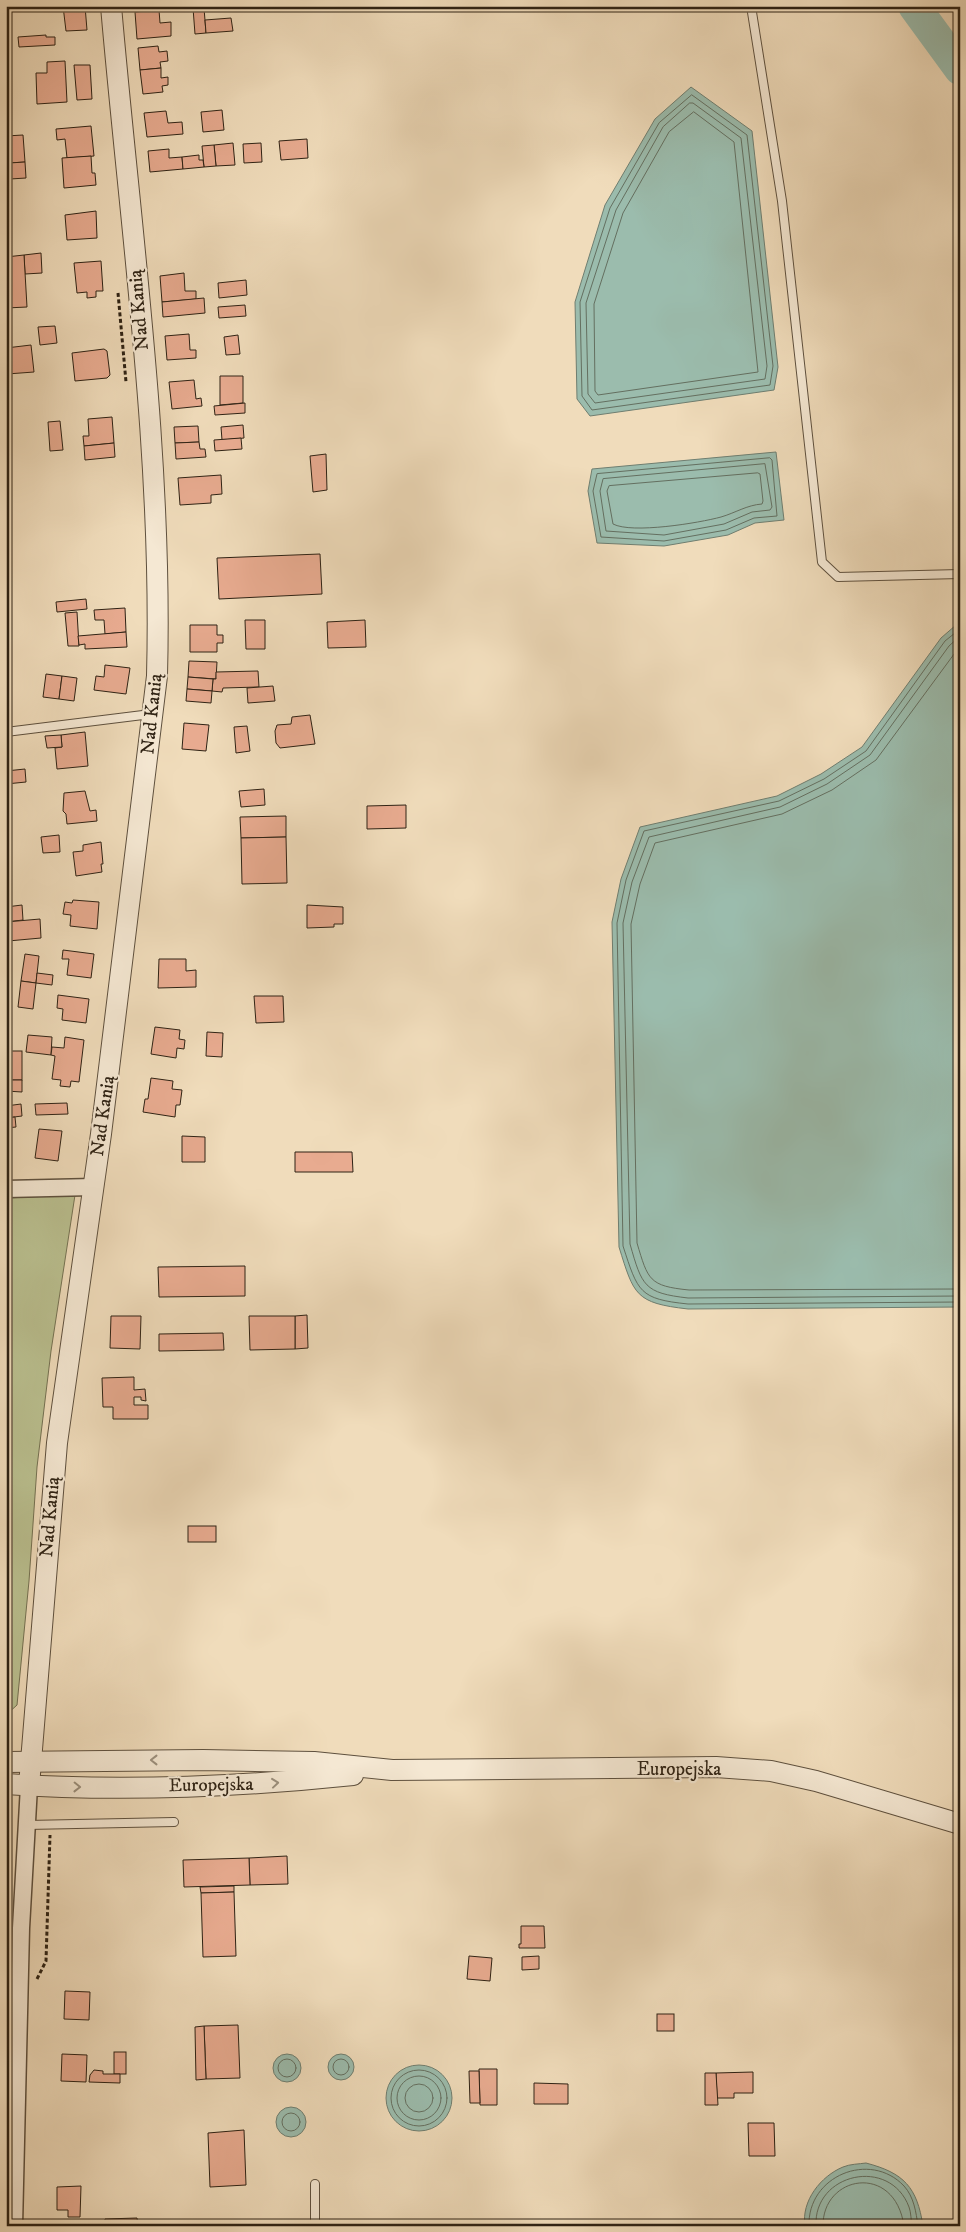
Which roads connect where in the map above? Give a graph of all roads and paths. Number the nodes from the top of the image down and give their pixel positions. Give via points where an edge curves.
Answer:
1 (111, 6) edge
2 (751, 6) edge
3 (118, 285) dead end
4 (127, 391) dead end
5 (960, 574) edge
6 (153, 714) junction
7 (6, 732) edge
8 (93, 1187) junction
9 (6, 1189) edge
10 (30, 1761) junction
11 (6, 1762) edge
12 (392, 1770) junction
13 (6, 1784) edge
14 (29, 1786) junction
15 (174, 1822) dead end
16 (50, 1824) junction
17 (960, 1824) edge
18 (27, 1825) junction
19 (34, 1985) dead end
20 (11, 2181) edge
21 (315, 2184) dead end
22 (14, 2226) edge
23 (315, 2226) edge

1 - 6 street, Nad Kanią via 151,441 159,610
2 - 5 lane via 782,201 822,562 838,578
3 - 4 path
6 - 7 lane
6 - 8 street, Nad Kanią
8 - 9 street
8 - 10 street, Nad Kanią via 57,1443
10 - 11 street, Europejska
12 -> 10 street, Europejska via 305,1762
10 - 14 street, Nad Kanią
14 -> 12 street, Europejska via 266,1784
12 - 17 street, Europejska via 716,1767 771,1771 876,1797
13 - 14 street, Europejska
14 - 18 street, Nad Kanią
15 - 16 lane
16 - 18 lane
16 - 19 path via 46,1961
18 - 20 street, Nad Kanią
20 - 22 street, Nad Kanią
21 - 23 lane

